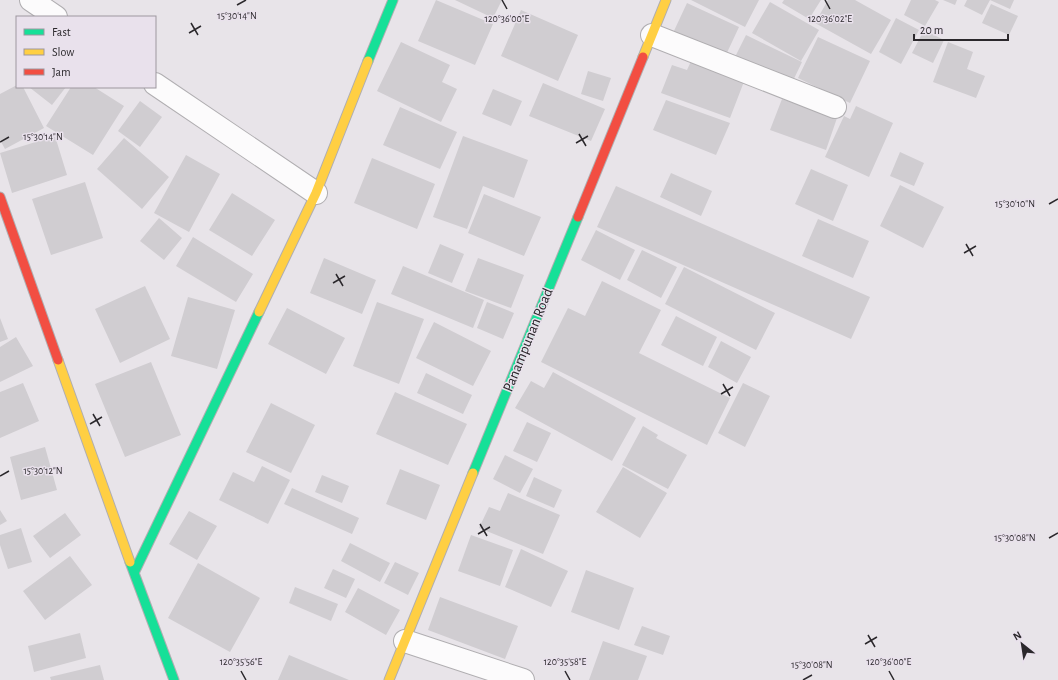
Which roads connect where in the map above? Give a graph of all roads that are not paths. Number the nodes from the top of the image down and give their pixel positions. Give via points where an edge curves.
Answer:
1 (31, 0) edge
2 (393, 0) edge
3 (666, 0) edge
4 (55, 16) edge
5 (652, 35) junction
6 (156, 85) edge
7 (835, 107) dead end
8 (316, 193) junction
9 (0, 197) edge
10 (134, 573) junction
11 (405, 641) junction
12 (174, 680) edge
13 (389, 680) edge
14 (523, 680) edge

1 - 4 street
2 - 8 street
3 - 5 street, Panampunan Road
5 - 7 street
5 - 11 street, Panampunan Road
6 - 8 street
8 - 10 street
9 - 10 street
10 - 12 street
11 - 13 street, Panampunan Road
11 - 14 street

